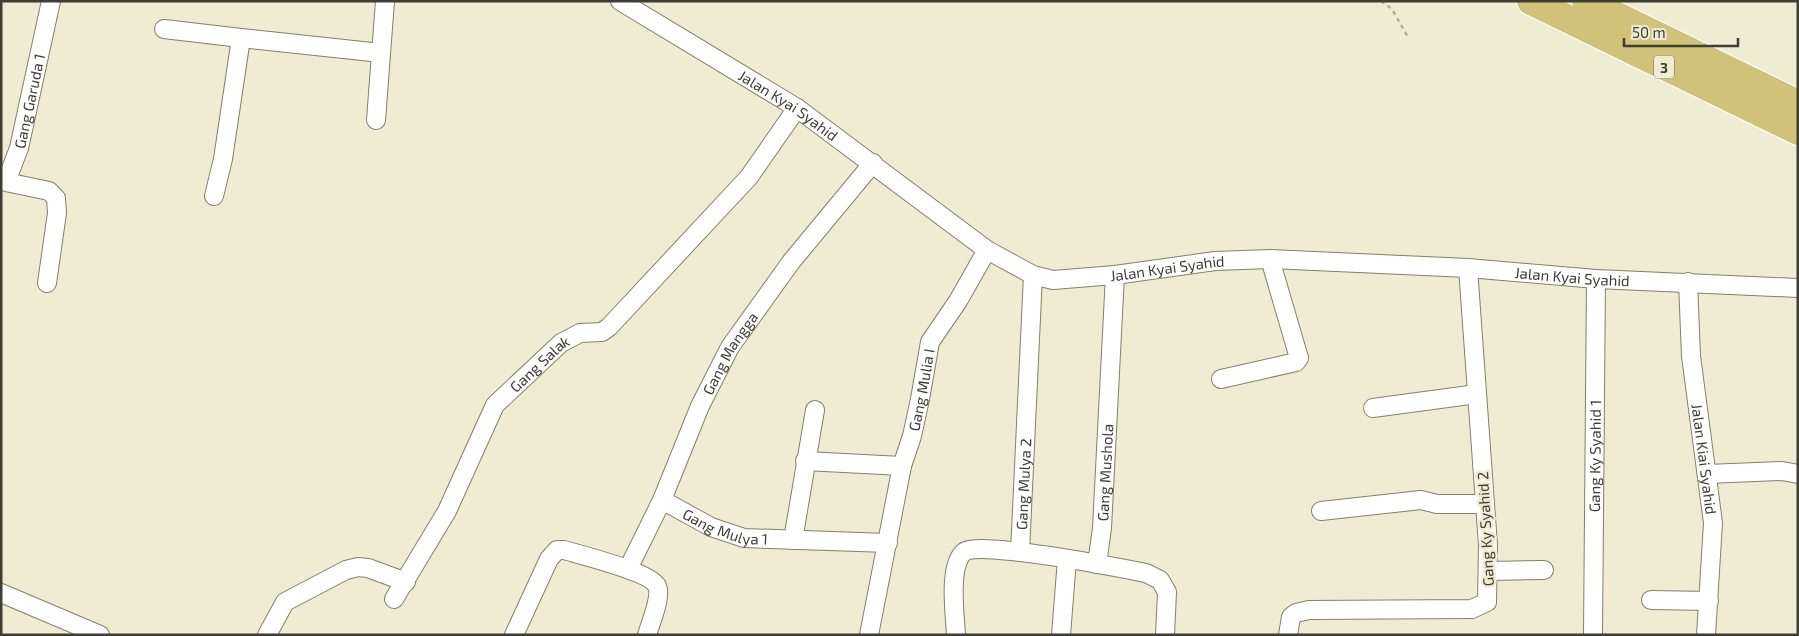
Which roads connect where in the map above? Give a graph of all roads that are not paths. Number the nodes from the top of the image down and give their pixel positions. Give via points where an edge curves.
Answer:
1 (51, 1) edge
2 (385, 1) edge
3 (620, 1) edge
4 (1531, 1) edge
5 (1586, 1) edge
6 (164, 29) dead end
7 (241, 38) junction
8 (381, 53) junction
9 (1798, 104) edge
10 (797, 108) junction
11 (376, 120) dead end
12 (1798, 131) edge
13 (873, 163) junction
14 (4, 183) edge
15 (214, 196) dead end
16 (987, 250) junction
17 (1270, 259) junction
18 (1468, 268) junction
19 (1033, 274) junction
20 (1115, 275) junction
21 (1596, 278) junction
22 (1688, 282) junction
23 (47, 283) dead end
24 (1798, 288) edge
25 (1221, 378) dead end
26 (1477, 394) junction
27 (1373, 408) dead end
28 (815, 410) dead end
29 (805, 461) junction
30 (902, 466) junction
31 (1707, 474) junction
32 (1798, 474) edge
33 (662, 500) junction
34 (1485, 504) junction
35 (1321, 511) dead end
36 (793, 540) junction
37 (888, 543) junction
38 (1020, 552) junction
39 (1067, 559) junction
40 (1097, 564) junction
41 (628, 569) junction
42 (1544, 570) dead end
43 (1489, 571) junction
44 (406, 582) junction
45 (1, 593) edge
46 (394, 600) dead end
47 (1651, 600) dead end
48 (1710, 601) junction
49 (100, 635) edge
50 (267, 635) edge
51 (514, 635) edge
52 (646, 635) edge
53 (870, 635) edge
54 (956, 635) edge
55 (1062, 635) edge
56 (1165, 635) edge
57 (1288, 635) edge
58 (1593, 635) edge
59 (1706, 635) edge

1 - 14 street, Gang Garuda 1 via 19,148
2 - 8 street
3 - 10 street, Jalan Kyai Syahid
4 - 12 highway, 3
5 - 9 highway, 3
6 - 7 street
7 - 8 street
7 - 15 street via 223,159
8 - 11 street
10 - 13 street, Jalan Kyai Syahid
10 - 44 street, Gang Salak via 748,176 609,327 602,332 580,333 561,343 495,405 446,510
13 - 16 street, Jalan Kyai Syahid
13 - 33 street, Gang Mangga via 791,262 730,347 700,406
14 - 23 street, Gang Garuda 1 via 49,191 56,198 57,213
16 - 19 street, Jalan Kyai Syahid
16 - 30 street, Gang Mulia I via 930,342 912,436
17 - 18 street, Jalan Kyai Syahid
17 - 20 street, Jalan Kyai Syahid via 1215,261
17 - 25 street via 1299,358 1296,362
18 - 21 street, Jalan Kyai Syahid
18 - 26 street, Gang Ky Syahid 2
19 - 20 street, Jalan Kyai Syahid via 1053,280
19 - 38 street, Gang Mulya 2
20 - 40 street, Gang Mushola via 1102,528
21 - 22 street, Jalan Kyai Syahid
21 - 58 street, Gang Ky Syahid 1
22 - 24 street, Jalan Kyai Syahid
22 - 31 street, Jalan Kiai Syahid via 1690,356
26 - 27 street
26 - 34 street, Gang Ky Syahid 2
28 - 29 street
29 - 30 street
29 - 36 street
30 - 37 street, Gang Mulia I
31 - 32 street via 1782,471
31 - 48 street, Jalan Kiai Syahid via 1713,523
33 - 36 street, Gang Mulya 1 via 711,527 744,538
33 - 41 street, Gang Mangga
34 - 35 street via 1437,504 1421,500
34 - 43 street, Gang Ky Syahid 2
36 - 37 street, Gang Mulya 1
37 - 53 street, Gang Mulia I
38 - 39 street
38 - 54 street, Gang Mulya 2 via 972,548 964,552 954,571
39 - 40 street
39 - 55 street
40 - 56 street via 1146,573 1160,580 1167,592
41 - 51 street via 564,550 553,553
41 - 52 street via 657,586 658,594
42 - 43 street
43 - 57 street, Gang Ky Syahid 2 via 1488,596 1482,606 1308,610 1291,617
44 - 46 street, Gang Salak
44 - 50 street via 368,568 346,570 285,602
45 - 49 street
47 - 48 street
48 - 59 street, Jalan Kiai Syahid

